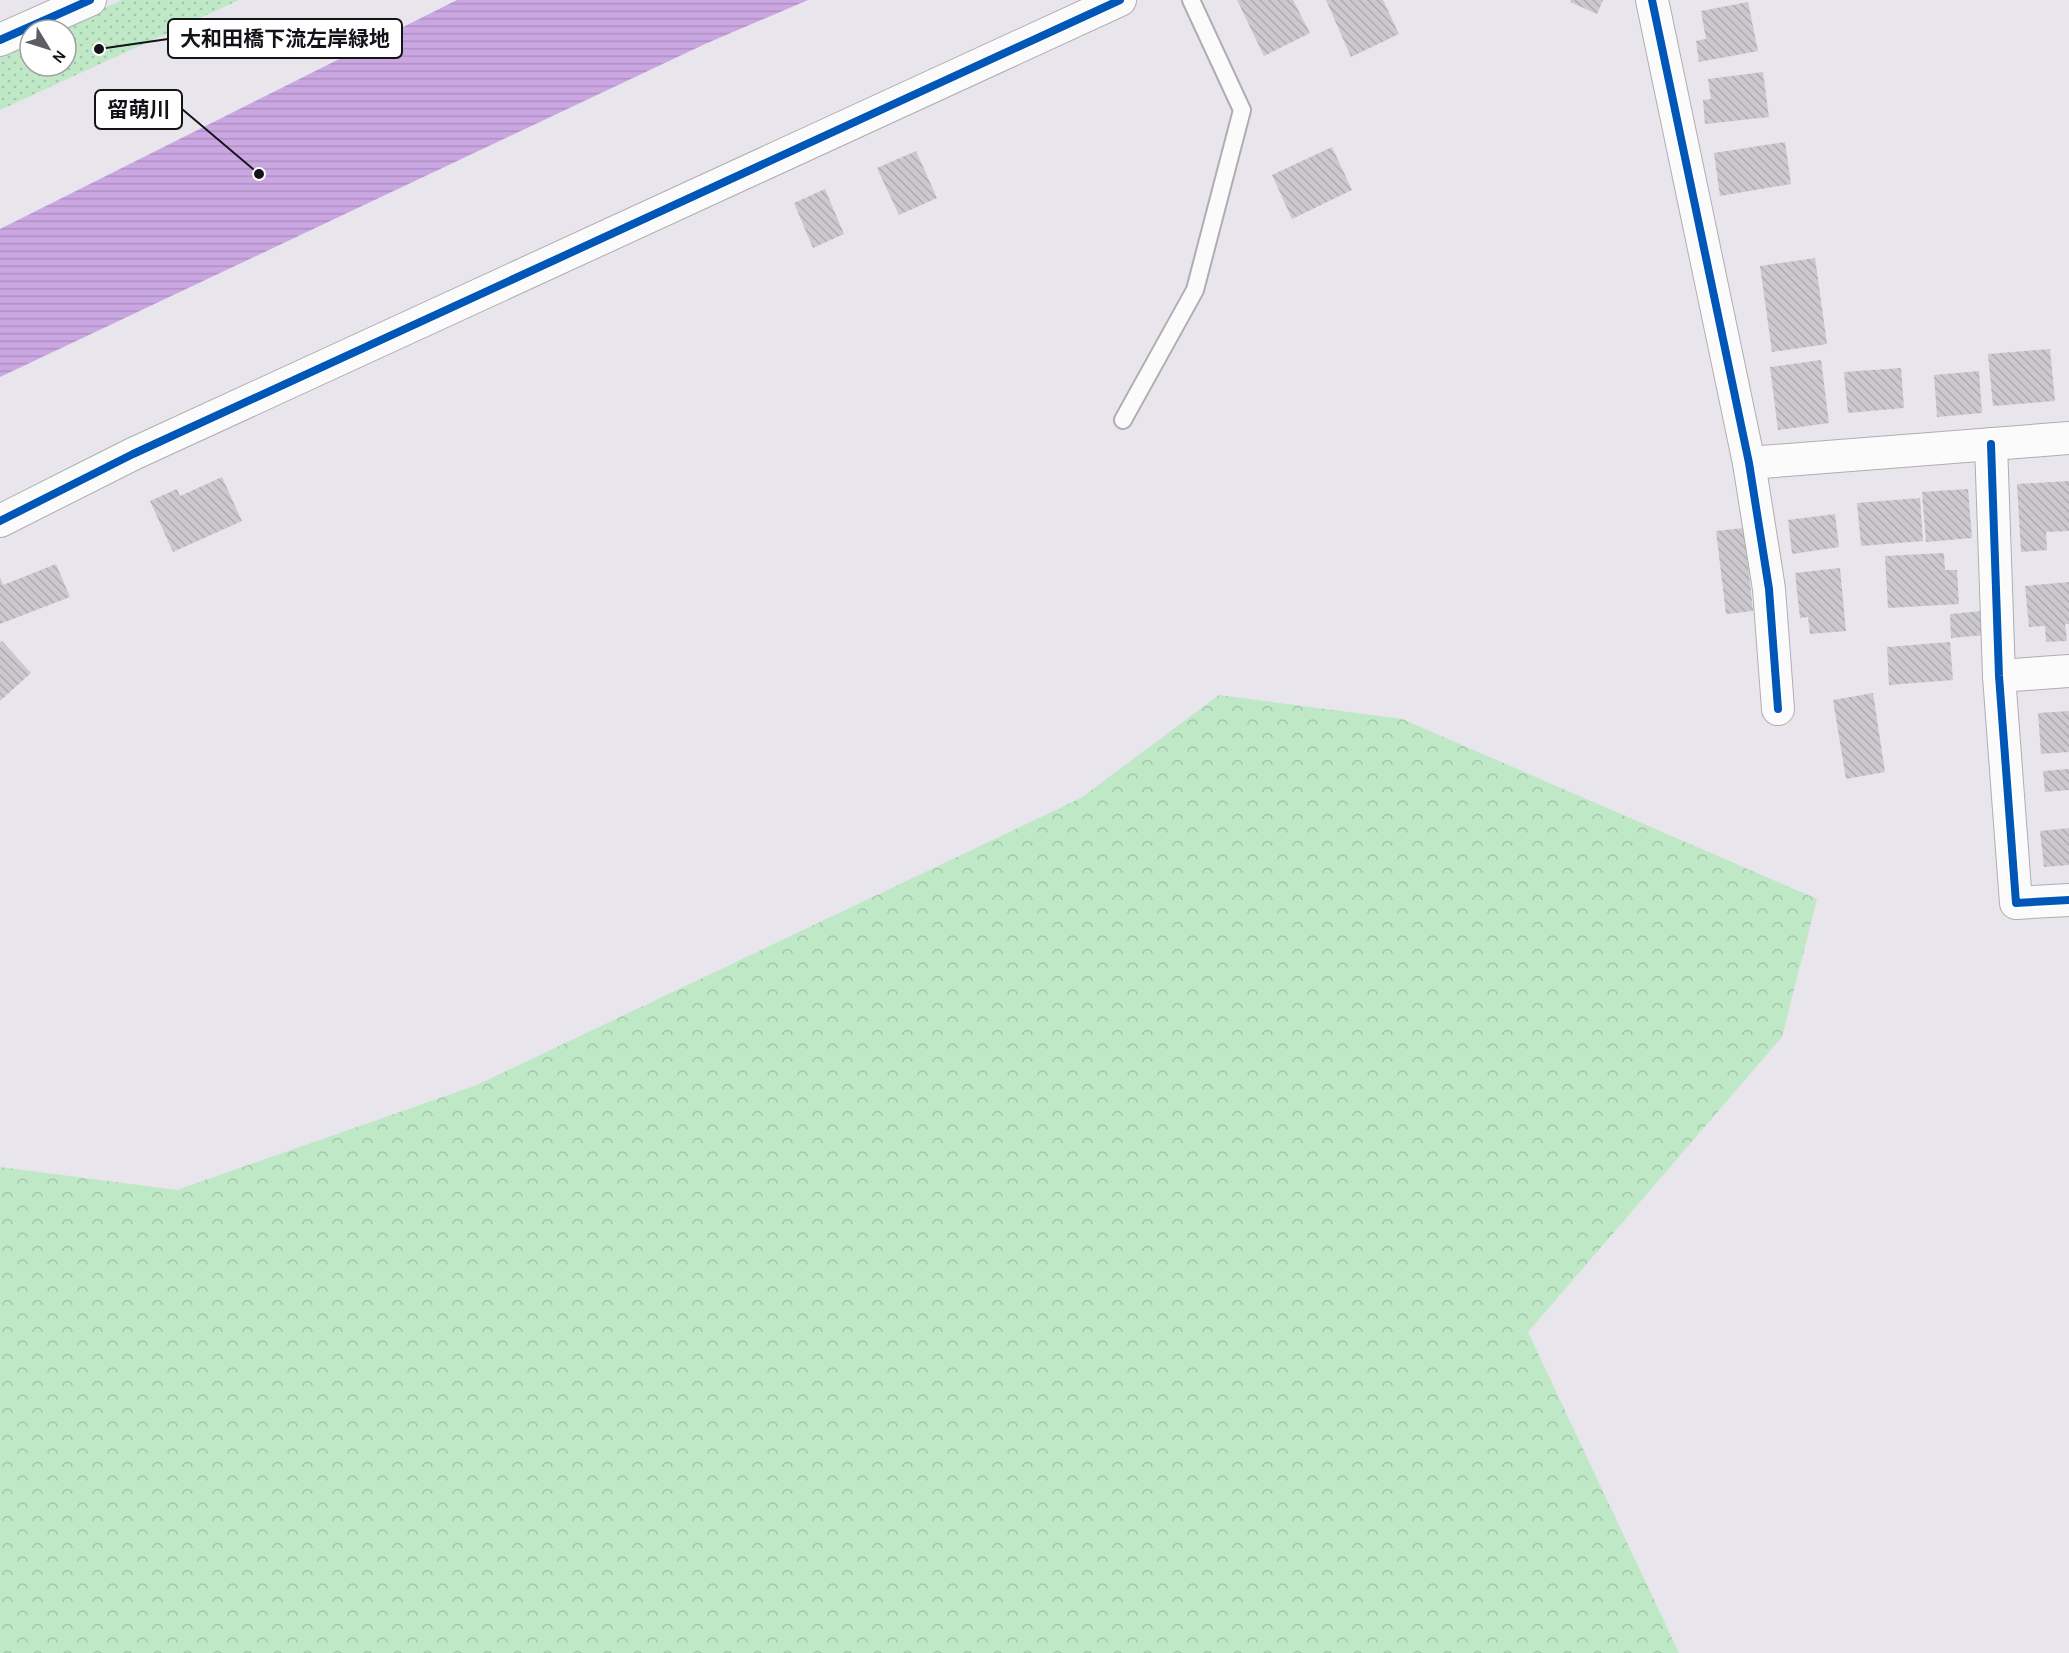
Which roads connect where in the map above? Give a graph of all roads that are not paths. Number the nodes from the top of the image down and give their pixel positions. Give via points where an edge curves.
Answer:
1 (90, 0) edge
2 (1120, 0) edge
3 (1191, 0) edge
4 (1652, 0) edge
5 (0, 40) edge
6 (1123, 420) dead end
7 (2069, 438) edge
8 (1991, 444) junction
9 (1749, 463) junction
10 (0, 521) edge
11 (2069, 671) edge
12 (2000, 676) junction
13 (1778, 709) dead end
14 (2069, 900) edge

1 - 5 street
2 - 10 street via 133,454
3 - 6 lane via 1242,110 1195,290
4 - 9 street
7 - 8 street
8 - 9 street
8 - 12 street
9 - 13 street via 1769,588
11 - 12 street
12 - 14 street via 2016,903

